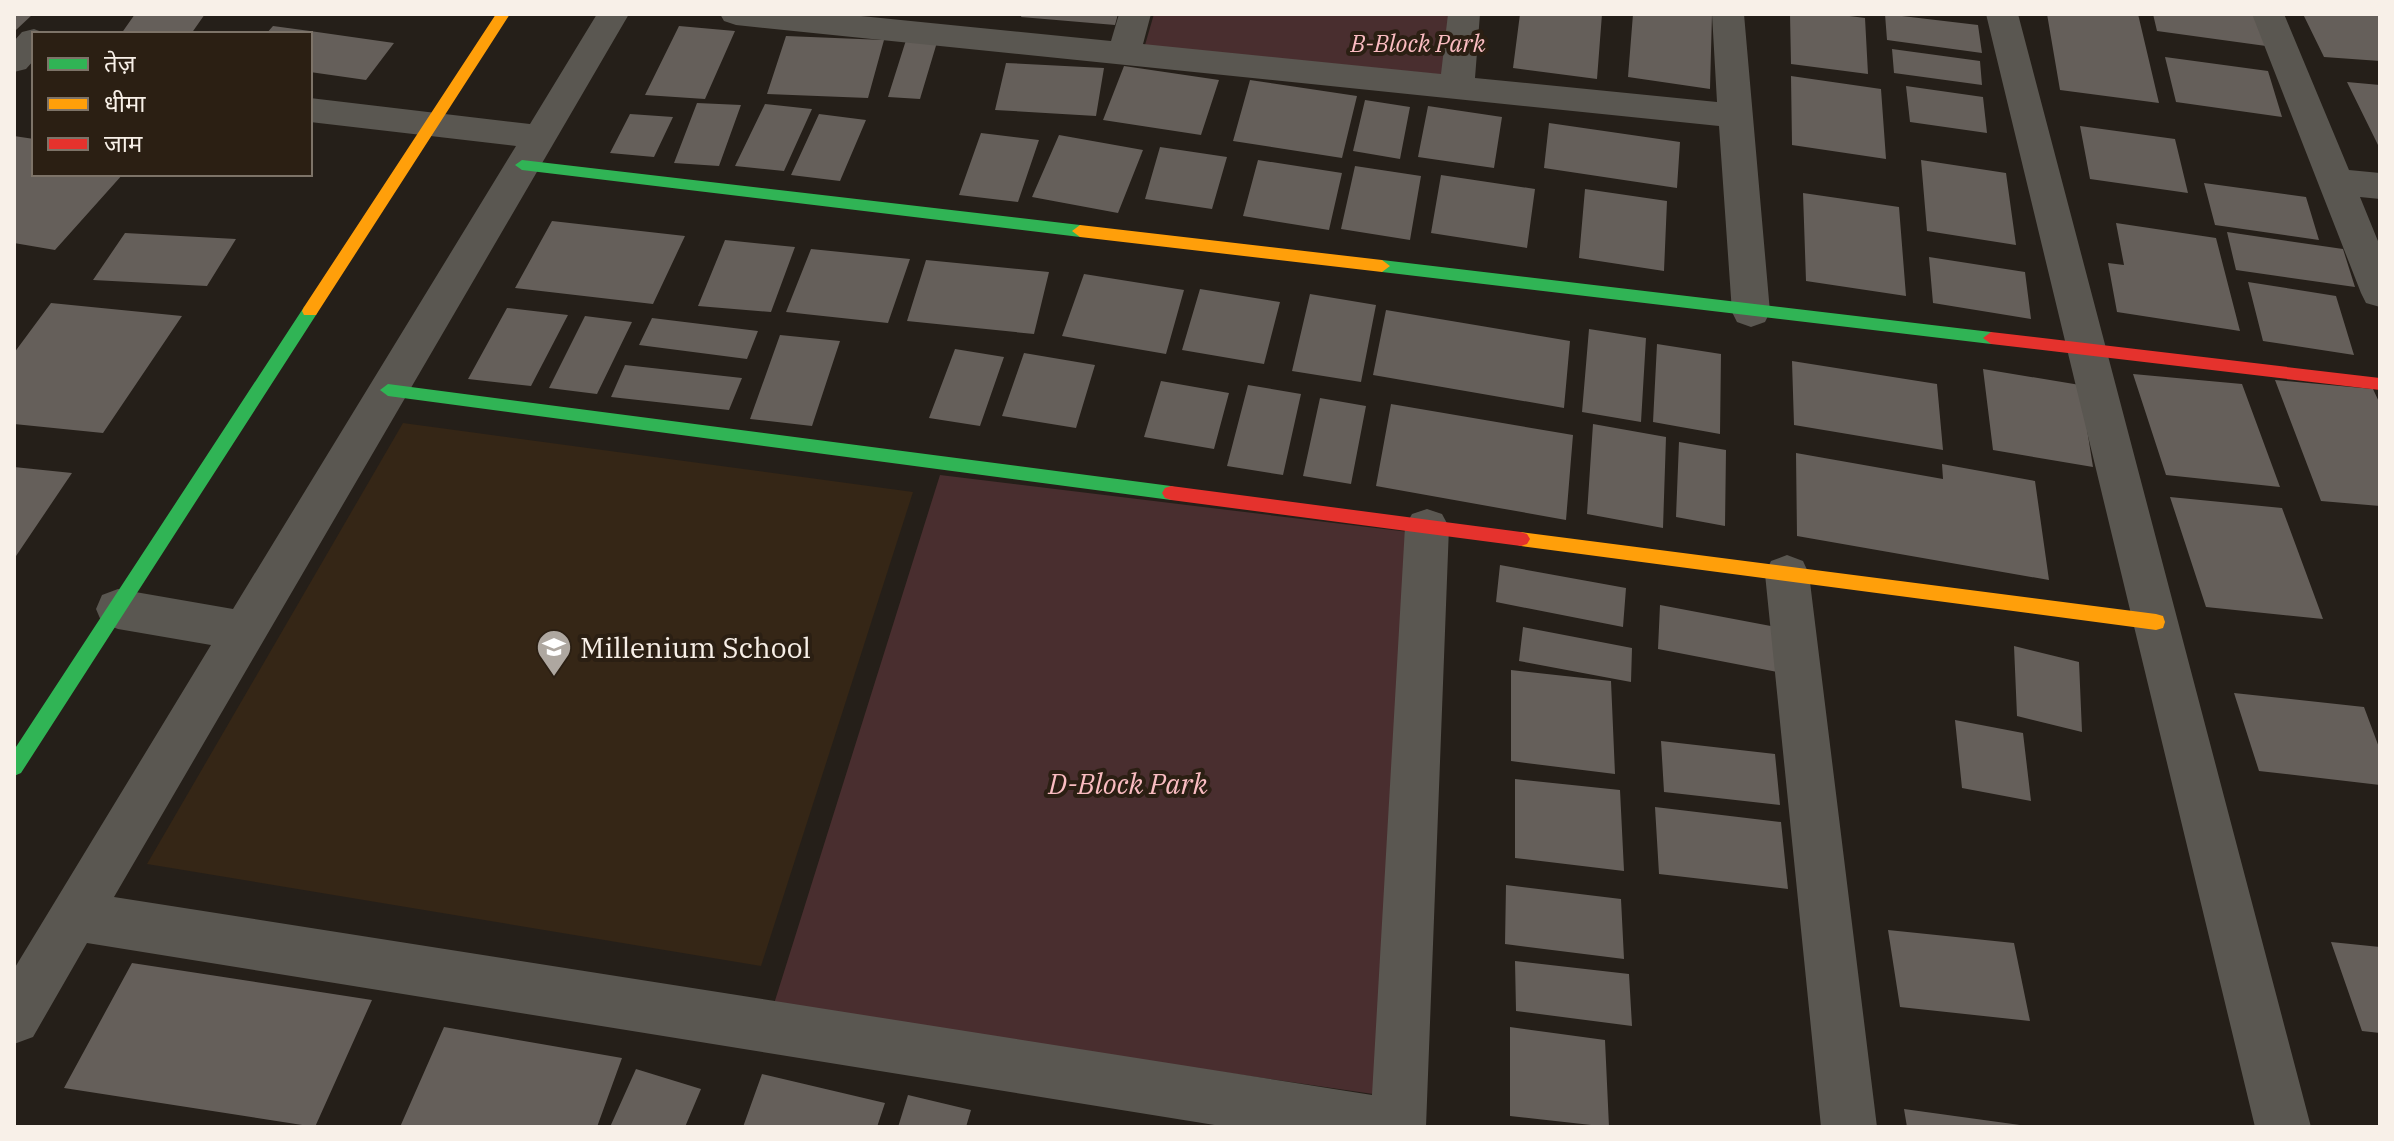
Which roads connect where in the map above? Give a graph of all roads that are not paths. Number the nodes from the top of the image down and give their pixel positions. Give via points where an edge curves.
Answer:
1 (59, 14) edge
2 (503, 14) edge
3 (613, 14) edge
4 (736, 14) edge
5 (1135, 14) edge
6 (1464, 14) edge
7 (1728, 14) edge
8 (2002, 14) edge
9 (2268, 14) edge
10 (874, 21) edge
11 (42, 32) edge
12 (32, 42) edge
13 (1124, 54) junction
14 (14, 61) edge
15 (1457, 88) junction
16 (312, 110) edge
17 (1736, 116) junction
18 (432, 123) junction
19 (530, 151) junction
20 (2335, 182) junction
21 (2380, 186) edge
22 (2380, 293) edge
23 (1751, 312) junction
24 (2086, 348) junction
25 (2380, 384) edge
26 (388, 390) junction
27 (1427, 527) junction
28 (1787, 574) junction
29 (118, 609) junction
30 (2156, 622) junction
31 (244, 631) junction
32 (14, 767) edge
33 (75, 916) junction
34 (14, 1018) edge
35 (1398, 1127) edge
36 (1849, 1127) edge
37 (2283, 1127) edge

1 - 11 street
2 - 18 street
3 - 19 street
4 - 10 street
5 - 13 street
6 - 15 street
7 - 17 street
8 - 24 street
9 - 20 street
10 - 13 street
12 - 14 street
13 - 15 street
15 - 17 street
16 - 18 street
17 - 23 street
18 - 19 street
18 - 29 street
19 - 23 street
19 - 26 street
20 - 21 street
20 - 22 street
23 - 24 street
24 - 25 street
24 - 30 street
26 - 27 street
26 - 31 street
27 - 28 street
27 - 35 street
28 - 30 street
28 - 36 street
29 - 31 street
29 - 32 street
30 - 37 street
31 - 33 street
33 - 34 street
33 - 35 street

